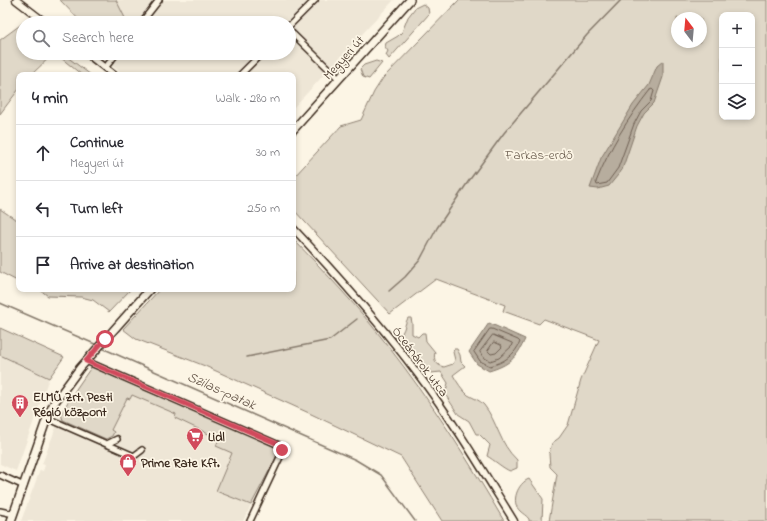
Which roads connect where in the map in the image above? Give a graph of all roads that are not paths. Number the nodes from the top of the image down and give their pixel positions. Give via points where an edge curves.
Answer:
1 (16, 0) edge
2 (159, 0) edge
3 (315, 0) edge
4 (410, 0) edge
5 (37, 16) edge
6 (146, 16) edge
7 (296, 19) edge
8 (296, 37) edge
9 (95, 60) edge
10 (111, 60) edge
11 (255, 60) edge
12 (105, 68) junction
13 (110, 72) edge
14 (243, 72) edge
15 (339, 79) junction
16 (296, 127) edge
17 (296, 231) edge
18 (147, 292) edge
19 (88, 358) junction
20 (47, 418) junction
21 (117, 439) dead end
22 (107, 444) junction
23 (142, 450) dead end
24 (0, 475) edge
25 (24, 486) junction
26 (0, 511) edge
27 (13, 517) edge
28 (250, 521) edge
29 (514, 521) edge

1 - 5 street
2 - 6 street
3 - 7 street
4 - 15 main road, Megyeri út
8 - 15 street
9 - 12 street
10 - 12 street
11 - 14 street
12 - 13 street
15 - 16 main road, Megyeri út
17 - 29 street, Óceánárok utca via 362,304 417,373 456,428
18 - 19 main road
19 - 20 main road via 61,392
19 - 28 street via 279,445 282,450 281,456
20 - 22 street
20 - 25 main road
21 - 22 street
22 - 23 street via 134,456
24 - 25 street
25 - 27 main road
26 - 27 street

